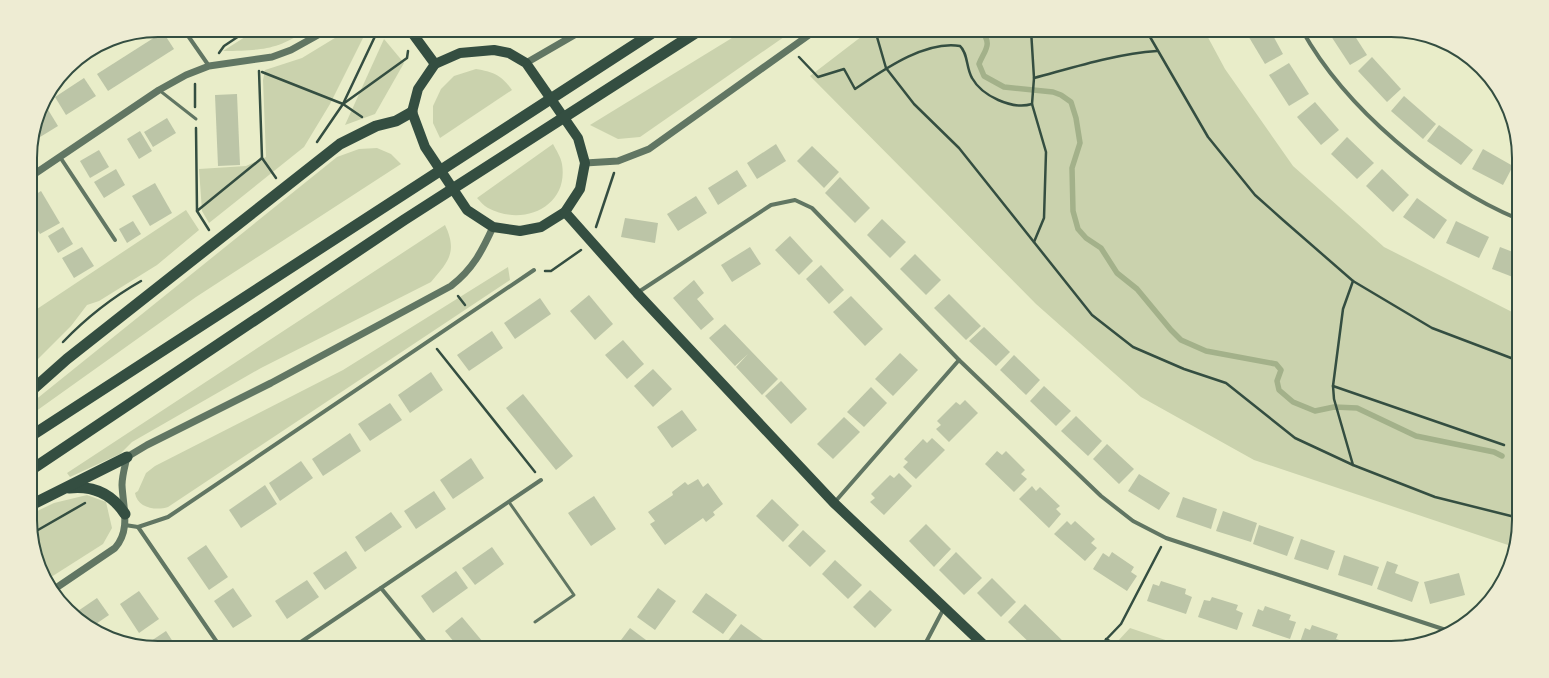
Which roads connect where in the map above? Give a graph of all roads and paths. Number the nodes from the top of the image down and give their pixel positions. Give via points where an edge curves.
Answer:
1 (189, 37) edge
2 (238, 37) edge
3 (314, 37) edge
4 (375, 37) edge
5 (412, 37) edge
6 (417, 37) edge
7 (571, 37) edge
8 (646, 37) edge
9 (689, 37) edge
10 (806, 37) edge
11 (877, 37) edge
12 (1031, 37) edge
13 (1150, 37) edge
14 (1307, 37) edge
15 (792, 47) junction
16 (1157, 51) junction
17 (254, 60) junction
18 (526, 63) junction
19 (436, 64) junction
20 (209, 66) junction
21 (886, 68) junction
22 (259, 71) junction
23 (1034, 78) junction
24 (159, 90) junction
25 (343, 104) junction
26 (1032, 104) junction
27 (412, 112) junction
28 (196, 119) junction
29 (376, 126) junction
30 (60, 157) junction
31 (262, 158) junction
32 (585, 163) junction
33 (37, 172) edge
34 (276, 178) dead end
35 (197, 211) junction
36 (565, 212) junction
37 (1512, 216) edge
38 (493, 226) junction
39 (209, 230) dead end
40 (115, 240) dead end
41 (1034, 242) junction
42 (534, 270) dead end
43 (1353, 281) junction
44 (451, 286) junction
45 (637, 293) junction
46 (471, 313) junction
47 (431, 340) junction
48 (1512, 359) edge
49 (959, 360) junction
50 (37, 386) edge
51 (1333, 386) junction
52 (37, 432) edge
53 (1504, 445) dead end
54 (127, 457) junction
55 (1353, 465) junction
56 (37, 466) edge
57 (541, 480) joint
58 (65, 489) junction
59 (37, 502) edge
60 (509, 502) junction
61 (86, 503) dead end
62 (834, 503) junction
63 (1512, 516) edge
64 (125, 519) junction
65 (138, 527) junction
66 (38, 530) edge
67 (1166, 538) junction
68 (57, 587) edge
69 (381, 588) junction
70 (944, 608) junction
71 (535, 622) dead end
72 (1445, 629) edge
73 (1106, 640) edge
74 (216, 641) edge
75 (302, 641) edge
76 (424, 641) edge
77 (927, 641) edge
78 (979, 641) edge

1 - 20 street
2 - 20 path via 224,46
3 - 17 street via 291,50
4 - 25 path
5 - 25 path via 407,58
6 - 19 main road
7 - 18 street
8 - 52 highway
9 - 56 highway via 404,220
10 - 15 street
11 - 21 path
12 - 23 path
13 - 16 path
14 - 37 street via 1346,92 1383,129 1420,161 1450,182 1491,207
15 - 21 path via 818,77 844,69 854,89
15 - 32 street via 650,149 618,161
16 - 23 path via 1136,52
16 - 43 path via 1208,137 1255,195
17 - 20 street
17 - 22 path
18 - 19 main road via 509,53 494,50 460,53
18 - 32 main road via 578,138
19 - 27 main road via 418,89
20 - 24 street
20 - 28 path via 195,83
21 - 26 path via 913,54 947,45 960,46 965,53 972,77 980,88 1004,102 1020,106
21 - 41 path via 914,104 959,148
22 - 25 path
22 - 31 path
23 - 26 path
24 - 28 lane
24 - 30 street
25 - 29 path
26 - 41 path via 1046,152 1044,218
27 - 29 highway via 396,121
27 - 38 main road via 425,147 467,210
28 - 35 path
29 - 50 highway via 340,144
30 - 33 street
30 - 40 street
31 - 34 path
31 - 35 path
32 - 36 main road via 580,189
35 - 39 path
36 - 38 main road via 541,226 520,231
36 - 45 main road
38 - 44 street via 480,256
41 - 55 path via 1092,315 1133,347 1184,369 1226,383 1295,438
42 - 46 street
43 - 48 path via 1432,328
43 - 51 path via 1343,309
44 - 46 path
44 - 54 street
45 - 49 street via 771,205 795,200 812,208
45 - 62 main road
46 - 47 street
47 - 57 path
47 - 65 street via 168,517
49 - 62 street
49 - 67 street via 1101,496 1132,521
51 - 53 path
51 - 55 path via 1338,414
54 - 58 highway
54 - 64 street via 122,484
55 - 63 path via 1435,497
57 - 60 street
58 - 59 highway
58 - 64 highway via 86,488 101,491 118,504
60 - 69 street
60 - 71 lane via 574,595
61 - 66 path
62 - 70 main road
64 - 65 street
64 - 68 street via 122,539 115,548
65 - 74 street
67 - 72 street
67 - 73 path via 1121,624
69 - 75 street
69 - 76 street
70 - 77 street
70 - 78 main road

